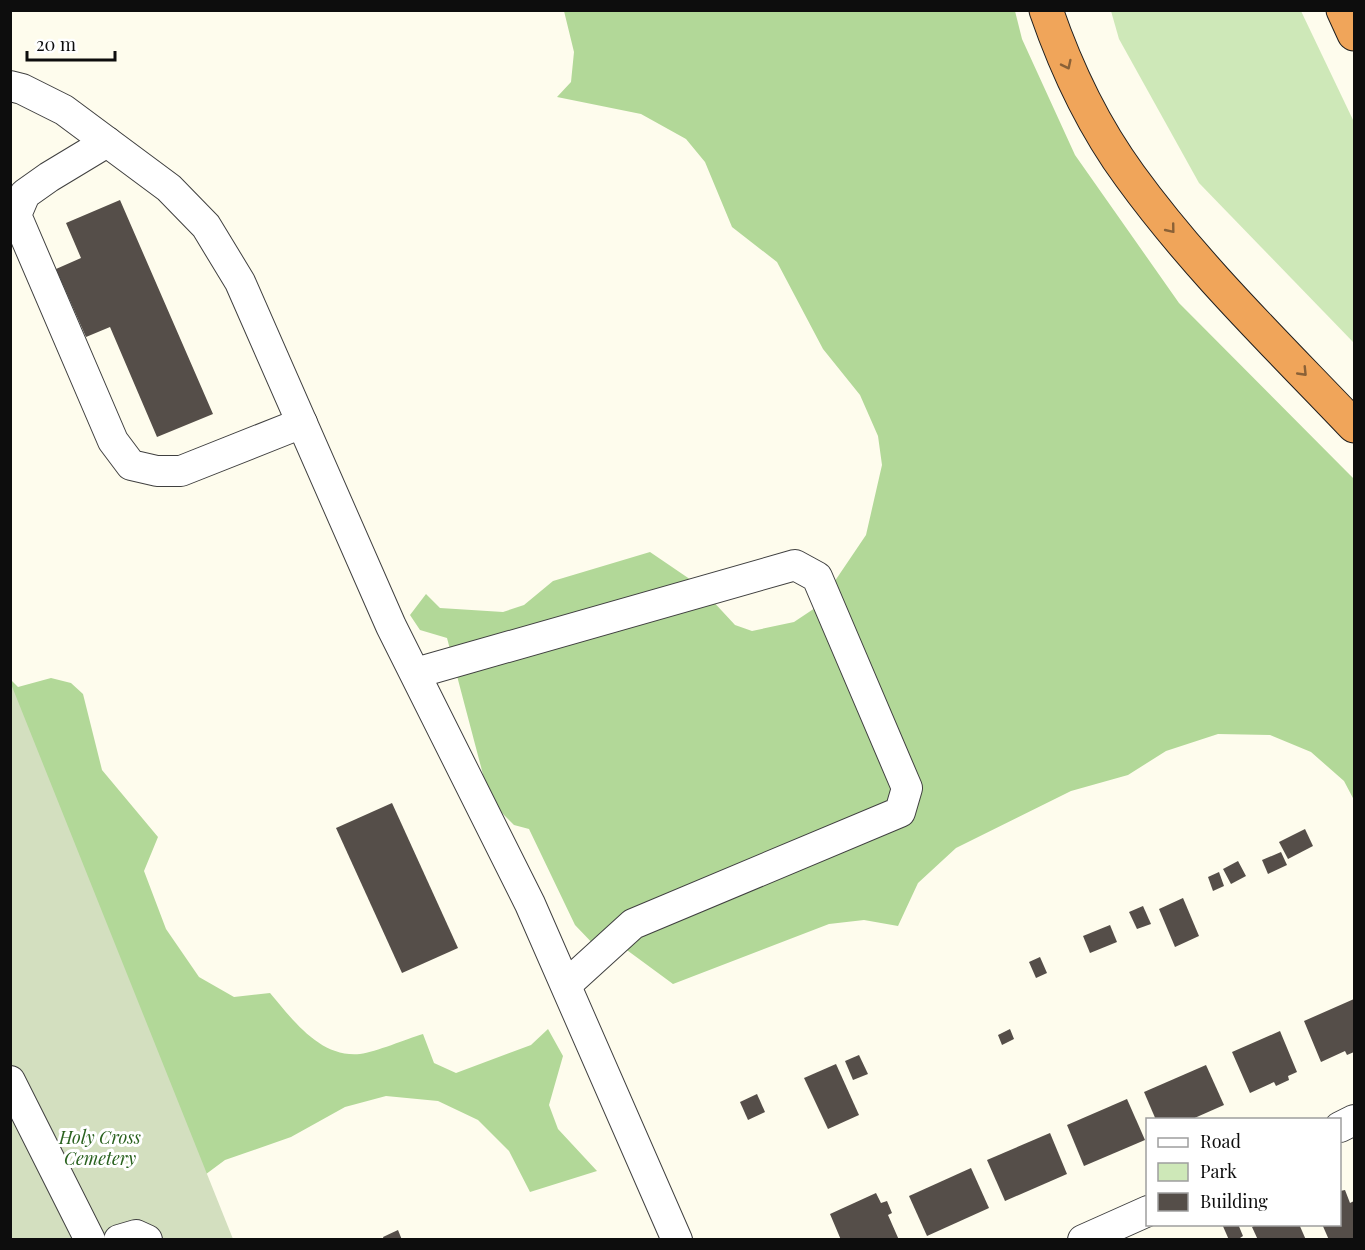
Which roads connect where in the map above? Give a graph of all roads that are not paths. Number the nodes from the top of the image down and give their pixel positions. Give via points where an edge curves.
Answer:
1 (1046, 10) edge
2 (1343, 10) edge
3 (1354, 34) edge
4 (10, 86) edge
5 (107, 142) junction
6 (302, 423) junction
7 (1354, 426) edge
8 (416, 673) junction
9 (566, 985) junction
10 (10, 1081) edge
11 (1146, 1212) edge
12 (90, 1239) edge
13 (119, 1239) edge
14 (147, 1239) edge
15 (677, 1239) edge
16 (1083, 1239) edge

1 -> 7 highway via 1058,45 1092,115 1128,174 1173,234
2 - 3 highway
4 - 5 street via 64,110
5 - 6 street via 169,188 206,226 240,282
5 - 6 street via 25,194 16,215 113,441 131,465 181,471
6 - 8 street via 391,626
8 - 9 street
8 - 9 street via 795,565 818,577 906,788 900,812 633,924
9 - 15 street
10 - 12 street
11 - 16 street
13 - 14 street via 136,1235

